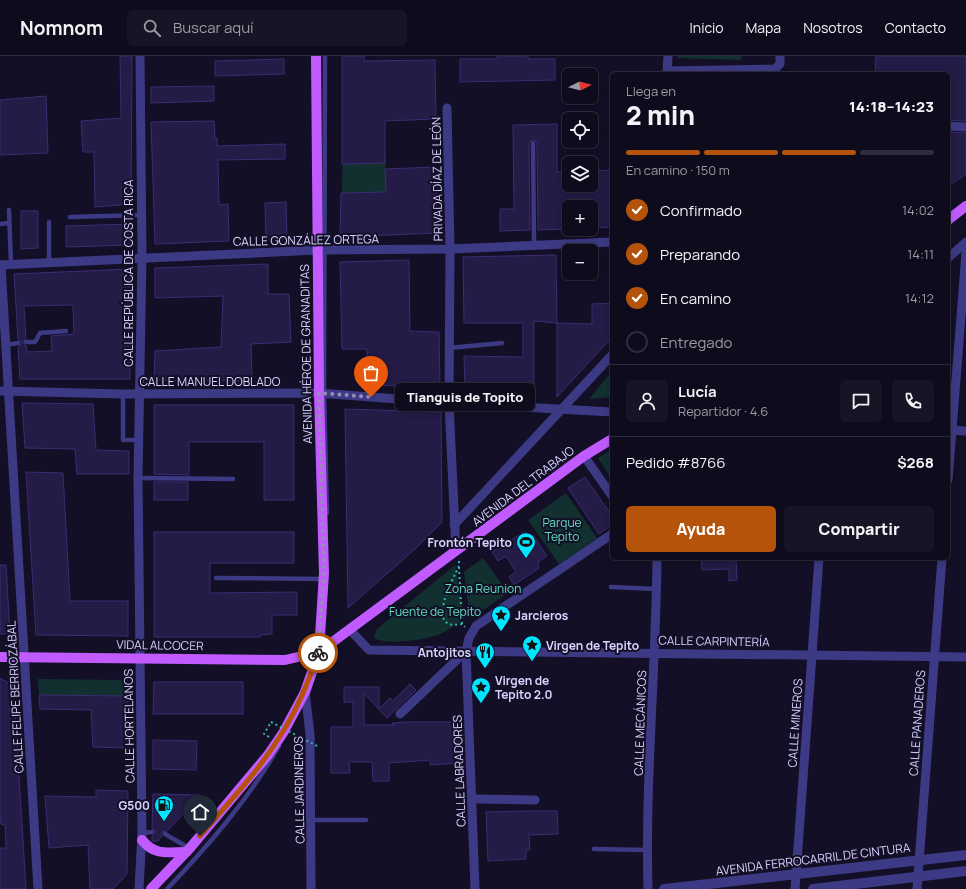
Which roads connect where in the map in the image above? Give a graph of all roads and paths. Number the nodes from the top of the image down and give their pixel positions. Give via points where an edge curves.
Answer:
1 (140, 56) edge
2 (316, 56) edge
3 (325, 56) edge
4 (668, 56) edge
5 (780, 56) edge
6 (668, 72) edge
7 (447, 108) dead end
8 (950, 126) edge
9 (966, 127) edge
10 (533, 143) dead end
11 (966, 206) edge
12 (9, 210) dead end
13 (141, 215) junction
14 (70, 217) dead end
15 (950, 218) edge
16 (49, 222) dead end
17 (10, 223) junction
18 (0, 224) edge
19 (610, 242) edge
20 (966, 242) edge
21 (534, 244) junction
22 (450, 249) junction
23 (321, 250) junction
24 (966, 253) edge
25 (950, 256) edge
26 (142, 257) junction
27 (49, 263) junction
28 (11, 264) junction
29 (1, 265) edge
30 (66, 331) dead end
31 (26, 342) dead end
32 (18, 343) dead end
33 (502, 343) dead end
34 (6, 345) junction
35 (449, 348) junction
36 (610, 357) edge
37 (4, 391) edge
38 (140, 392) junction
39 (322, 393) junction
40 (123, 394) junction
41 (449, 403) junction
42 (562, 410) junction
43 (610, 412) edge
44 (950, 418) edge
45 (950, 428) edge
46 (966, 431) edge
47 (610, 439) edge
48 (138, 440) junction
49 (584, 456) junction
50 (138, 478) junction
51 (233, 479) dead end
52 (610, 493) edge
53 (454, 525) junction
54 (610, 535) edge
55 (457, 550) junction
56 (657, 560) edge
57 (819, 560) edge
58 (942, 560) edge
59 (459, 566) junction
60 (216, 578) dead end
61 (324, 579) junction
62 (611, 587) dead end
63 (657, 589) junction
64 (462, 624) junction
65 (350, 630) junction
66 (472, 632) junction
67 (320, 651) junction
68 (466, 651) junction
69 (656, 652) junction
70 (811, 655) junction
71 (0, 657) edge
72 (25, 657) junction
73 (934, 657) junction
74 (966, 657) edge
75 (140, 658) junction
76 (305, 695) junction
77 (400, 714) dead end
78 (264, 734) dead end
79 (317, 746) dead end
80 (473, 799) junction
81 (535, 800) dead end
82 (312, 820) junction
83 (366, 820) dead end
84 (152, 832) dead end
85 (165, 834) dead end
86 (142, 836) junction
87 (594, 849) dead end
88 (188, 850) junction
89 (647, 850) junction
90 (966, 855) edge
91 (919, 860) junction
92 (966, 872) edge
93 (797, 875) junction
94 (918, 877) junction
95 (744, 885) edge
96 (38, 889) edge
97 (139, 889) edge
98 (151, 889) edge
99 (167, 889) edge
100 (311, 889) edge
101 (475, 889) edge
102 (648, 889) edge
103 (664, 889) edge
104 (795, 889) edge
105 (813, 889) edge
106 (917, 889) edge

1 - 13 street, CALLE REPÚBLICA DE COSTA RICA
2 - 23 main road, AVENIDA HÉROE DE GRANADITAS
3 - 23 lane
4 - 6 street
5 - 6 street via 780,64 775,69
7 - 22 street, PRIVADA DÍAZ DE LEÓN
8 - 9 street
10 - 21 lane
11 - 15 main road
12 - 17 lane
13 - 14 lane
13 - 26 street, CALLE REPÚBLICA DE COSTA RICA
16 - 27 lane
17 - 18 lane
17 - 28 lane
19 - 21 street, CALLE GONZÁLEZ ORTEGA
20 - 25 street
21 - 22 street, CALLE GONZÁLEZ ORTEGA
22 - 23 street, CALLE GONZÁLEZ ORTEGA
22 - 35 street, PRIVADA DÍAZ DE LEÓN
23 - 26 street, CALLE GONZÁLEZ ORTEGA
23 - 39 main road, AVENIDA HÉROE DE GRANADITAS
24 - 44 street
26 - 27 street, CALLE GONZÁLEZ ORTEGA
26 - 38 street, CALLE REPÚBLICA DE COSTA RICA
27 - 28 street, CALLE GONZÁLEZ ORTEGA
28 - 29 street, CALLE GONZÁLEZ ORTEGA
29 - 34 street, CALLE FELIPE BERRIOZÁBAL
30 - 31 lane via 40,333 35,342
32 - 34 lane
33 - 35 lane
34 - 37 street, CALLE FELIPE BERRIOZÁBAL
35 - 41 street, PRIVADA DÍAZ DE LEÓN
36 - 42 street
37 - 40 street, CALLE MANUEL DOBLADO
37 - 72 street, CALLE FELIPE BERRIOZÁBAL
38 - 39 street, CALLE MANUEL DOBLADO
38 - 40 street, CALLE MANUEL DOBLADO
38 - 48 street, CALLE REPÚBLICA DE COSTA RICA
39 - 41 street, CALLE MANUEL DOBLADO
39 - 61 main road, AVENIDA HÉROE DE GRANADITAS
39 - 67 lane via 328,543 327,599
40 - 48 lane via 123,440
41 - 42 street, CALLE MANUEL DOBLADO
41 - 53 street, PRIVADA DÍAZ DE LEÓN
42 - 43 street, CALLE MANUEL DOBLADO
42 - 53 street
45 - 46 street
47 - 49 main road, AVENIDA DEL TRABAJO
48 - 50 street, CALLE REPÚBLICA DE COSTA RICA
49 - 52 street
49 - 55 main road, AVENIDA DEL TRABAJO
50 - 51 lane
50 - 75 street, CALLE REPÚBLICA DE COSTA RICA
53 - 55 street, PRIVADA DÍAZ DE LEÓN
54 - 66 street via 476,626
55 - 59 path
55 - 65 main road, AVENIDA DEL TRABAJO
56 - 63 street, CALLE MECÁNICOS
57 - 70 street, CALLE MINEROS
58 - 73 street, CALLE PANADEROS
59 - 64 path
59 - 64 path via 441,607 448,624
60 - 61 lane
61 - 67 main road, AVENIDA HÉROE DE GRANADITAS
62 - 63 lane
63 - 69 street, CALLE MECÁNICOS
64 - 66 path
65 - 67 main road, AVENIDA DEL TRABAJO
65 - 68 street, CALLE CARPINTERÍA via 369,650
66 - 68 street
67 - 75 main road, VIDAL ALCOCER via 285,660
67 - 76 main road
68 - 69 street, CALLE CARPINTERÍA
68 - 77 street
68 - 80 street, CALLE LABRADORES
69 - 70 street, CALLE CARPINTERÍA
69 - 89 street, CALLE MECÁNICOS
70 - 73 street, CALLE CARPINTERÍA
70 - 93 street, CALLE MINEROS
71 - 72 main road, VIDAL ALCOCER
72 - 75 main road, VIDAL ALCOCER
72 - 96 street, CALLE FELIPE BERRIOZÁBAL
73 - 74 street, CALLE CARPINTERÍA
73 - 91 street, CALLE PANADEROS
75 - 86 street, CALLE HORTELANOS
76 - 82 street, CALLE JARDINEROS via 310,734
76 - 88 main road via 268,755
76 - 99 lane via 267,767 199,855
78 - 79 path, bridge via 270,722
80 - 81 street
80 - 101 street, CALLE LABRADORES
82 - 83 lane
82 - 100 street, CALLE JARDINEROS
84 - 86 lane
85 - 88 lane
86 - 88 main road via 154,850
86 - 97 street, CALLE HORTELANOS
87 - 89 lane
88 - 98 main road
89 - 102 street, CALLE MECÁNICOS
90 - 91 street, AVENIDA FERROCARRIL DE CINTURA
91 - 93 street, AVENIDA FERROCARRIL DE CINTURA
91 - 94 street, CALLE PANADEROS
92 - 94 street
93 - 95 street, AVENIDA FERROCARRIL DE CINTURA
93 - 104 street, CALLE MINEROS
94 - 105 street
94 - 106 street, CALLE PANADEROS
95 - 103 street, AVENIDA FERROCARRIL DE CINTURA

